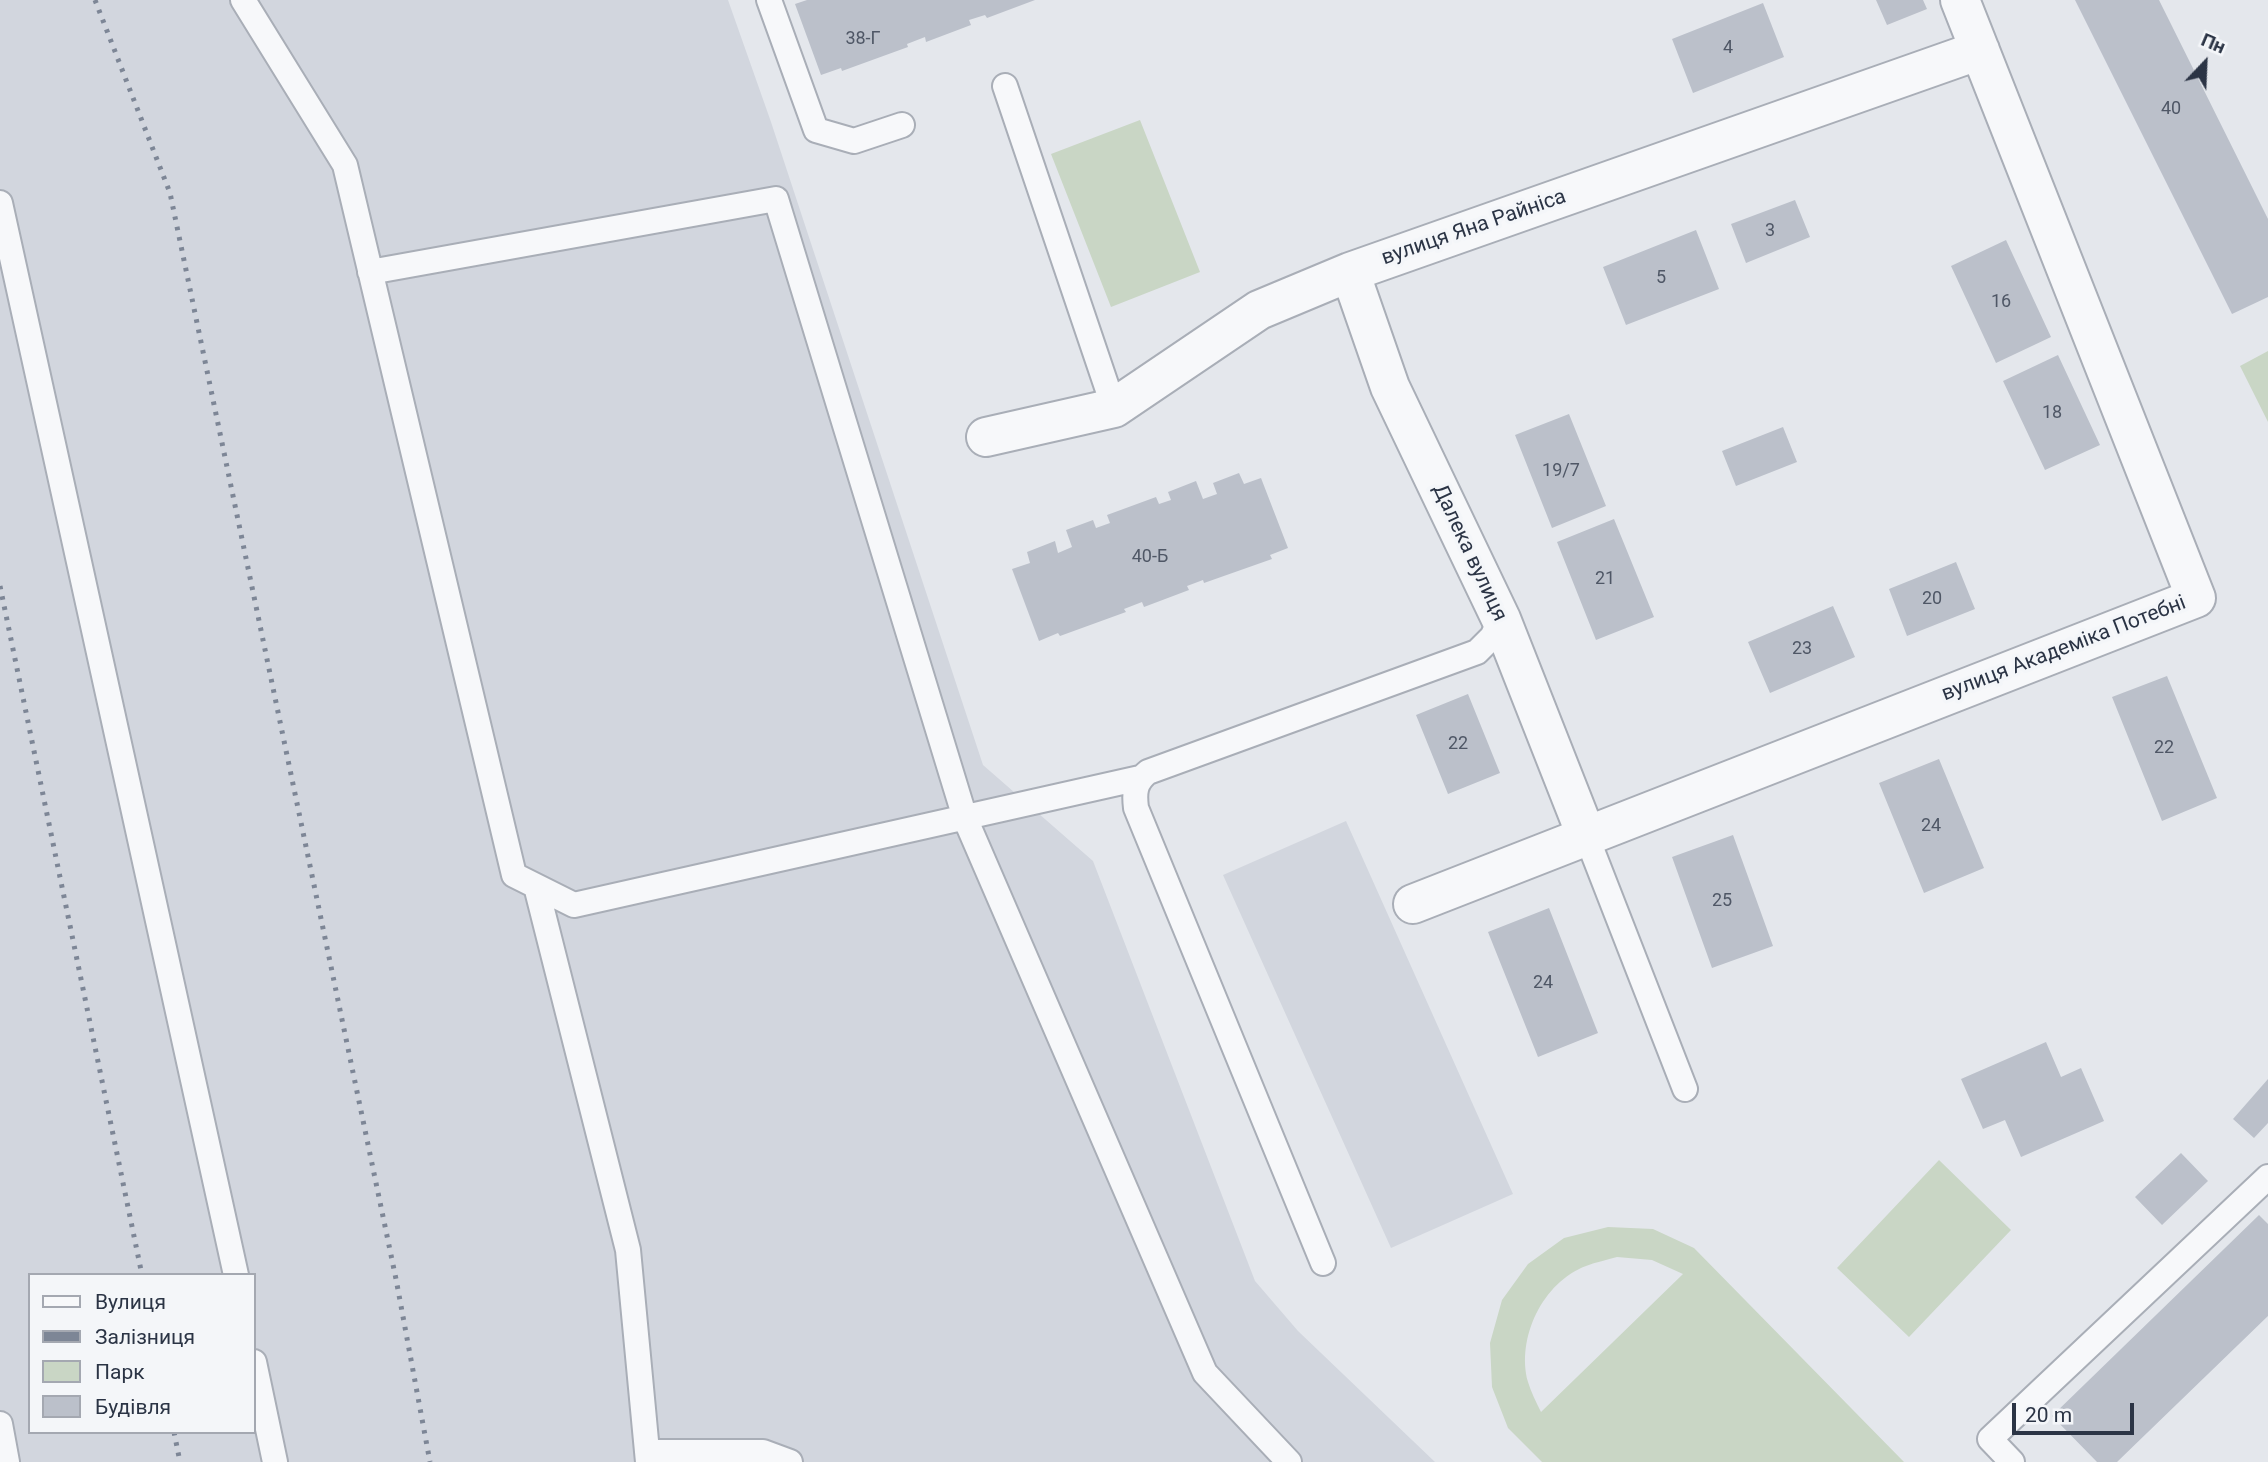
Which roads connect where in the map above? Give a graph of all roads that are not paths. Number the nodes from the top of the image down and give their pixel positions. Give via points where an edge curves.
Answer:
1 (243, 0) edge
2 (769, 0) edge
3 (1960, 0) edge
4 (1980, 50) junction
5 (1005, 86) dead end
6 (902, 125) dead end
7 (0, 202) edge
8 (370, 272) junction
9 (1350, 272) junction
10 (1114, 408) junction
11 (986, 437) dead end
12 (1501, 619) junction
13 (1140, 778) junction
14 (965, 818) junction
15 (1586, 835) junction
16 (536, 886) junction
17 (1413, 904) dead end
18 (1685, 1089) dead end
19 (2268, 1177) edge
20 (1323, 1263) dead end
21 (236, 1273) edge
22 (256, 1372) edge
23 (0, 1424) edge
24 (648, 1457) edge
25 (7, 1462) edge
26 (275, 1462) edge
27 (790, 1462) edge
28 (1289, 1462) edge
29 (2012, 1462) edge

1 - 8 lane via 345,165
2 - 6 lane via 816,130 854,141
3 - 4 street, вулиця Академіка Потебні
4 - 9 street, вулиця Яна Райніса
4 - 15 street, вулиця Академіка Потебні via 2196,598
5 - 10 lane
7 - 21 lane
8 - 14 lane via 776,199
8 - 16 lane via 514,875
9 - 10 street, вулиця Яна Райніса via 1259,310
9 - 12 street, Далека вулиця via 1390,387
10 - 11 street, вулиця Яна Райніса
12 - 13 lane via 1477,652
12 - 15 street, Далека вулиця
13 - 14 lane
13 - 20 lane via 1134,796 1136,808
14 - 16 lane via 574,905
14 - 28 lane via 1205,1373
15 - 17 street, вулиця Академіка Потебні
15 - 18 lane
16 - 24 lane via 628,1250
19 - 29 lane via 1990,1439
22 - 26 lane
23 - 25 lane
24 - 27 lane via 763,1452

